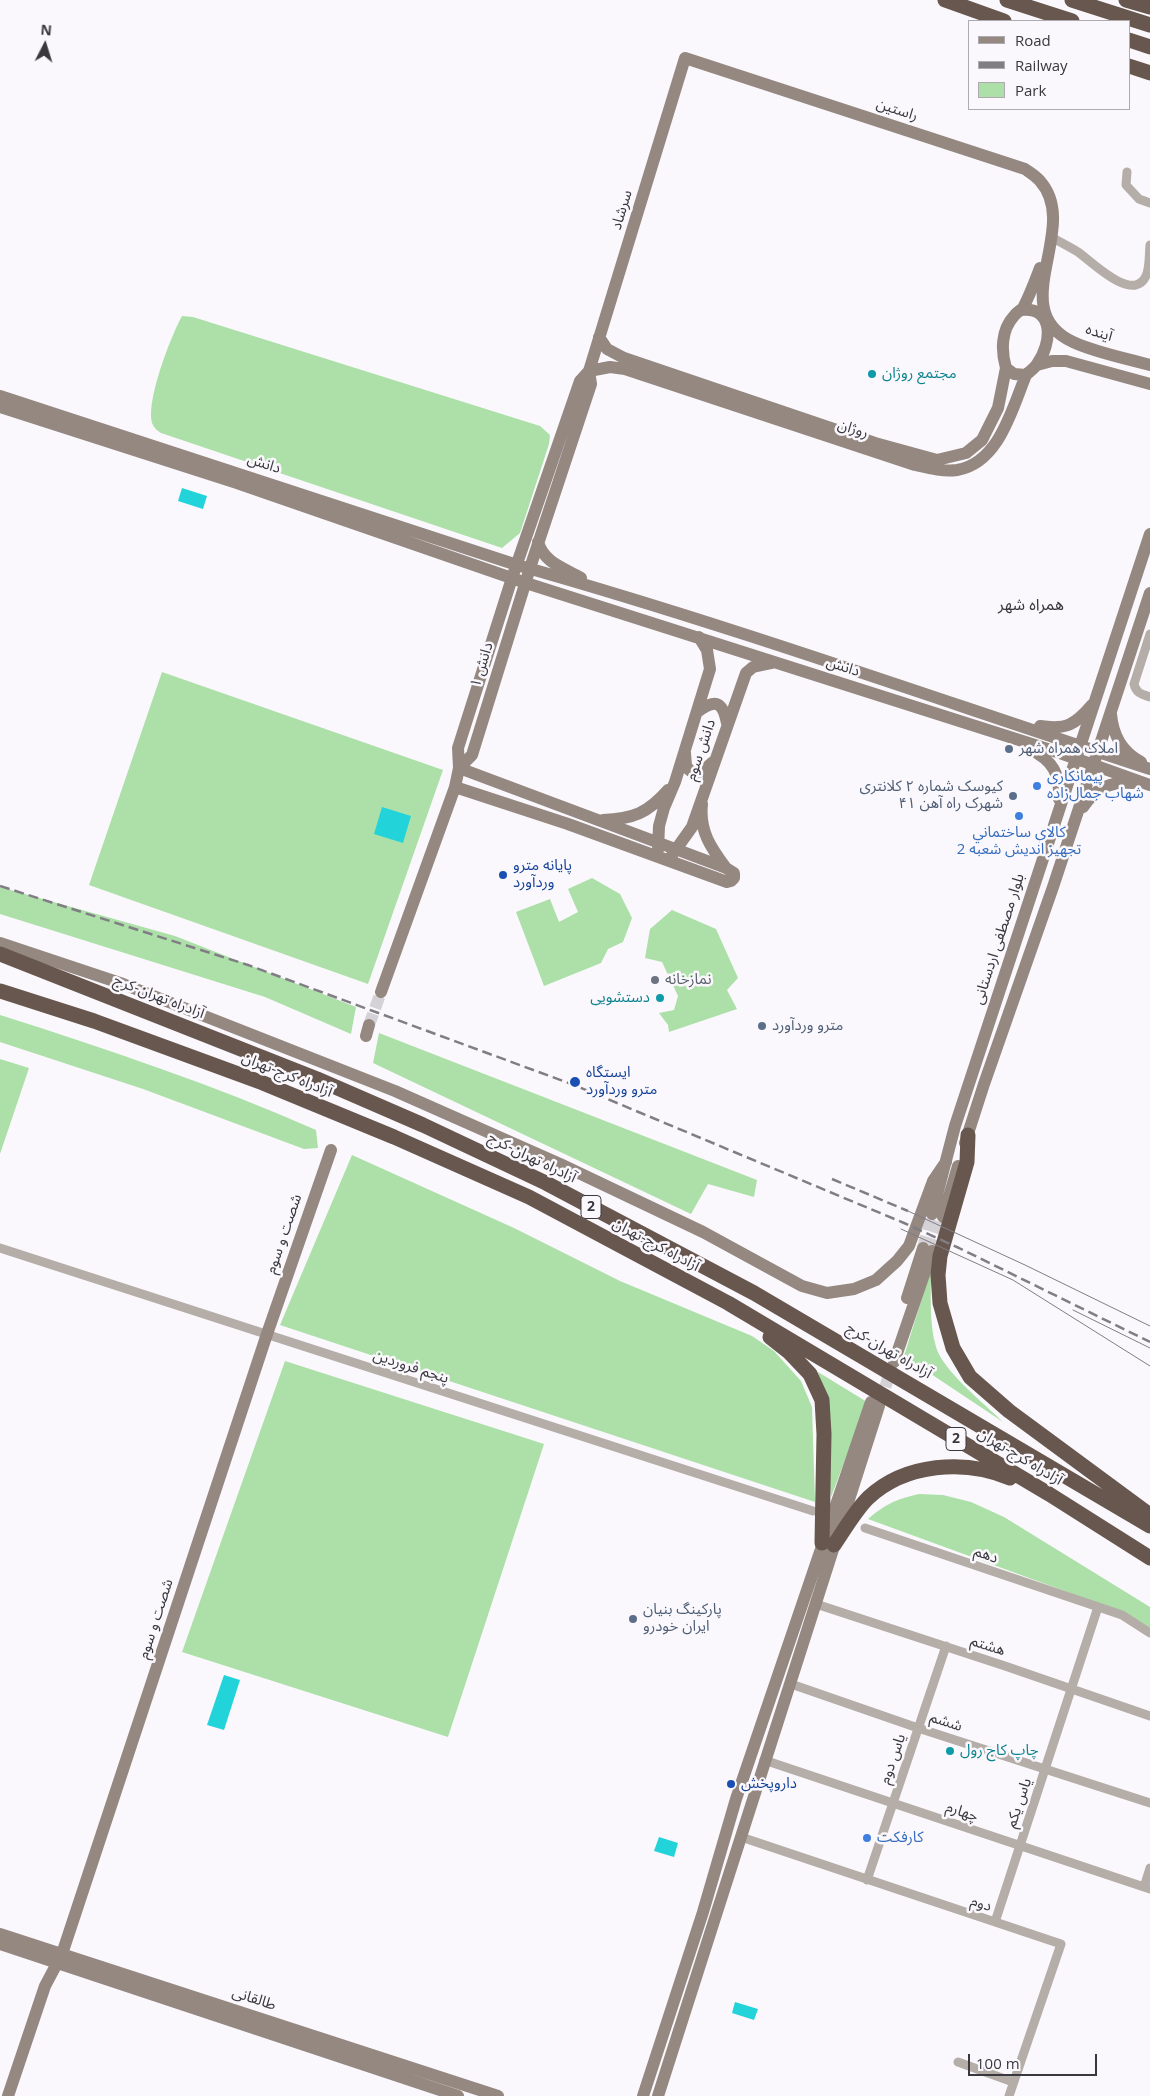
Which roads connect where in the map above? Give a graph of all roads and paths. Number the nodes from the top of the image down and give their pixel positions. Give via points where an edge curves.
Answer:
1 (944, 0) edge
2 (1006, 0) edge
3 (1072, 0) edge
4 (1126, 0) edge
5 (1150, 7) edge
6 (1001, 20) edge
7 (1069, 20) edge
8 (1150, 25) edge
9 (1130, 40) edge
10 (1150, 47) edge
11 (685, 58) joint
12 (1130, 66) edge
13 (1150, 73) edge
14 (1127, 172) dead end
15 (1150, 203) edge
16 (1052, 237) junction
17 (1150, 245) edge
18 (1021, 310) junction
19 (1046, 319) junction
20 (599, 337) junction
21 (625, 363) junction
22 (1037, 365) junction
23 (1150, 365) edge
24 (1006, 368) junction
25 (589, 371) junction
26 (1026, 375) junction
27 (1150, 384) edge
28 (0, 396) edge
29 (0, 407) edge
30 (873, 447) junction
31 (1150, 534) edge
32 (538, 542) junction
33 (523, 567) junction
34 (512, 578) junction
35 (526, 583) junction
36 (601, 588) junction
37 (1150, 592) edge
38 (1150, 634) edge
39 (699, 637) junction
40 (774, 662) junction
41 (1104, 676) junction
42 (1120, 680) junction
43 (1150, 697) edge
44 (1095, 701) junction
45 (1111, 711) junction
46 (697, 712) junction
47 (1008, 720) junction
48 (727, 723) junction
49 (1006, 736) junction
50 (1081, 746) junction
51 (684, 750) junction
52 (1098, 752) junction
53 (1077, 759) junction
54 (713, 762) junction
55 (1094, 765) junction
56 (459, 768) junction
57 (1150, 768) edge
58 (674, 782) junction
59 (1150, 785) edge
60 (455, 786) junction
61 (704, 792) junction
62 (1056, 817) junction
63 (597, 820) junction
64 (1076, 820) junction
65 (658, 843) junction
66 (676, 849) junction
67 (663, 860) junction
68 (726, 868) junction
69 (0, 943) edge
70 (0, 954) edge
71 (0, 991) edge
72 (381, 992) tunnel mouth
73 (968, 1135) junction
74 (331, 1150) dead end
75 (946, 1162) junction
76 (0, 1248) edge
77 (928, 1249) tunnel mouth
78 (728, 1303) junction
79 (267, 1334) junction
80 (890, 1360) tunnel mouth
81 (875, 1404) tunnel mouth
82 (1049, 1494) junction
83 (813, 1511) dead end
84 (1150, 1515) edge
85 (1150, 1526) edge
86 (865, 1528) dead end
87 (828, 1544) junction
88 (1150, 1558) edge
89 (816, 1604) junction
90 (1098, 1608) junction
91 (1150, 1633) edge
92 (946, 1646) junction
93 (791, 1684) junction
94 (1071, 1689) junction
95 (1150, 1716) edge
96 (918, 1728) junction
97 (764, 1760) junction
98 (1045, 1769) junction
99 (736, 1798) junction
100 (893, 1803) junction
101 (1150, 1803) edge
102 (750, 1807) junction
103 (742, 1837) junction
104 (1019, 1845) junction
105 (1150, 1868) edge
106 (867, 1880) junction
107 (1147, 1888) edge
108 (703, 1912) junction
109 (716, 1916) junction
110 (995, 1922) junction
111 (0, 1934) edge
112 (0, 1944) edge
113 (59, 1958) junction
114 (958, 2062) dead end
115 (1013, 2082) junction
116 (8, 2096) edge
117 (458, 2096) edge
118 (498, 2096) edge
119 (643, 2096) edge
120 (658, 2096) edge
121 (1008, 2096) edge

1 - 6 highway
2 - 7 highway
3 - 8 highway
4 - 5 highway
9 - 10 highway
11 - 16 street, راستین via 1025,169 1040,181 1049,199
11 - 20 street, سرشاد
12 - 13 highway
14 - 15 street via 1126,186 1139,199
16 - 17 street via 1078,252 1104,274 1132,285 1146,276
16 - 18 street
16 - 19 street via 1043,285
18 - 19 street via 1031,309
18 - 24 street via 1008,324 1002,342
19 - 22 street via 1044,352
19 - 23 street, آینده via 1073,342
20 - 21 street
20 - 25 street, سرشاد
21 - 25 street
21 - 30 street, روژان
22 - 26 street
22 - 27 street via 1066,361
24 - 26 street via 1014,374
24 - 30 street, روژان via 998,408 982,440 966,453 937,460
25 - 32 street, سرشاد via 591,384
25 - 33 street, سرشاد via 580,381
26 - 30 street, روژان via 989,453 971,465 957,470 936,470 915,465
28 - 33 street, دانش
29 - 34 street, دانش via 237,483
31 - 41 street, بلوار مصطفی اردستانی
32 - 33 street, سرشاد
32 - 36 street via 540,551 550,562
33 - 34 street, دانش ۱
33 - 35 street, دانش ۱
33 - 36 street, دانش
34 - 35 street, دانش
34 - 56 street, دانش ۱ via 458,748
35 - 39 street, دانش
35 - 56 street, دانش ۱ via 472,755
36 - 47 street, دانش
37 - 42 street, بلوار مصطفی اردستانی
38 - 43 street via 1134,684 1135,690
39 - 40 street, دانش
39 - 46 street, دانش سوم via 707,650 710,669
40 - 48 street, دانش سوم via 746,672
40 - 49 street, دانش
41 - 42 street via 1105,683 1110,686
41 - 44 street, بلوار مصطفی اردستانی
42 - 45 street, بلوار مصطفی اردستانی
44 - 47 street via 1077,720 1065,727
44 - 50 street, بلوار مصطفی اردستانی
45 - 52 street, بلوار مصطفی اردستانی
45 - 57 street via 1116,738 1125,750
46 - 48 street via 706,705 719,704
46 - 51 street, دانش سوم
47 - 50 street, دانش
48 - 54 street, دانش سوم
49 - 53 street, دانش
49 - 62 street via 1052,764 1059,781
50 - 52 street, دانش
50 - 53 street, بلوار مصطفی اردستانی
51 - 54 street via 686,766 692,773 698,774
51 - 58 street, دانش سوم
52 - 55 street, بلوار مصطفی اردستانی
52 - 57 street, دانش
53 - 55 street, دانش
53 - 62 street, بلوار مصطفی اردستانی
54 - 61 street, دانش سوم
55 - 59 street, دانش
55 - 64 street, بلوار مصطفی اردستانی
56 - 60 street, دانش ۱
56 - 63 street
58 - 63 street via 658,801 633,817
58 - 65 street, دانش سوم via 659,826
59 - 64 street via 1119,782 1103,786 1092,795
60 - 67 street
60 - 72 street, دانش ۱
61 - 66 street, دانش سوم via 692,827
61 - 68 street via 701,813 708,841
62 - 75 street, بلوار مصطفی اردستانی
63 - 65 street
64 - 73 street, بلوار مصطفی اردستانی
65 - 66 street
65 - 67 street, دانش سوم
66 - 67 street, دانش سوم
66 - 68 street
67 - 68 street via 732,881 734,873
69 - 75 street via 123,984 395,1091 703,1232 802,1286 827,1293 854,1290 876,1280 897,1261 909,1246 933,1181
70 - 85 highway, آزادراه تهران-کرج / 2 via 317,1079 546,1183 754,1294
71 - 78 highway, آزادراه کرج-تهران / 2 via 94,1021 262,1083 394,1137 529,1197
73 - 75 street, بلوار مصطفی اردستانی via 938,1215
73 - 84 highway via 967,1162 940,1256 938,1275 940,1303 953,1348 970,1376 1009,1411
74 - 79 street, شصت و سوم
76 - 79 street, پنجم فروردین
77 - 80 street
78 - 82 highway, آزادراه کرج-تهران / 2
78 - 87 highway via 789,1352 810,1374 818,1388 824,1416
79 - 83 street, پنجم فروردین
79 - 113 street, شصت و سوم
81 - 87 street
82 - 87 highway via 977,1468 951,1466 923,1470 886,1485 869,1497
82 - 88 highway, آزادراه کرج-تهران / 2
86 - 90 street, دهم
87 - 89 street
87 - 99 street
89 - 92 street, هشتم
89 - 93 street
90 - 91 street, دهم via 1122,1615
90 - 94 street, یاس یکم
92 - 94 street, هشتم
92 - 96 street, یاس دوم
93 - 96 street, ششم
93 - 97 street
94 - 95 street, هشتم
94 - 98 street, یاس یکم
96 - 98 street, ششم
96 - 100 street, یاس دوم
97 - 100 street, چهارم
97 - 102 street
98 - 101 street, ششم
98 - 104 street, یاس یکم
99 - 102 street via 741,1809
99 - 108 street
100 - 104 street, چهارم
100 - 106 street, یاس دوم
102 - 103 street
103 - 106 street, دوم
103 - 109 street
104 - 107 street, چهارم
104 - 110 street, یاس یکم
105 - 107 street
106 - 110 street, دوم
108 - 109 street
108 - 119 street
109 - 120 street
110 - 115 street, دوم via 1061,1944
111 - 113 street, طالقانی
112 - 113 street, طالقانی
113 - 116 street, شصت و سوم via 45,1986
113 - 117 street, طالقانی
113 - 118 street, طالقانی
114 - 115 street
115 - 121 street, دوم

